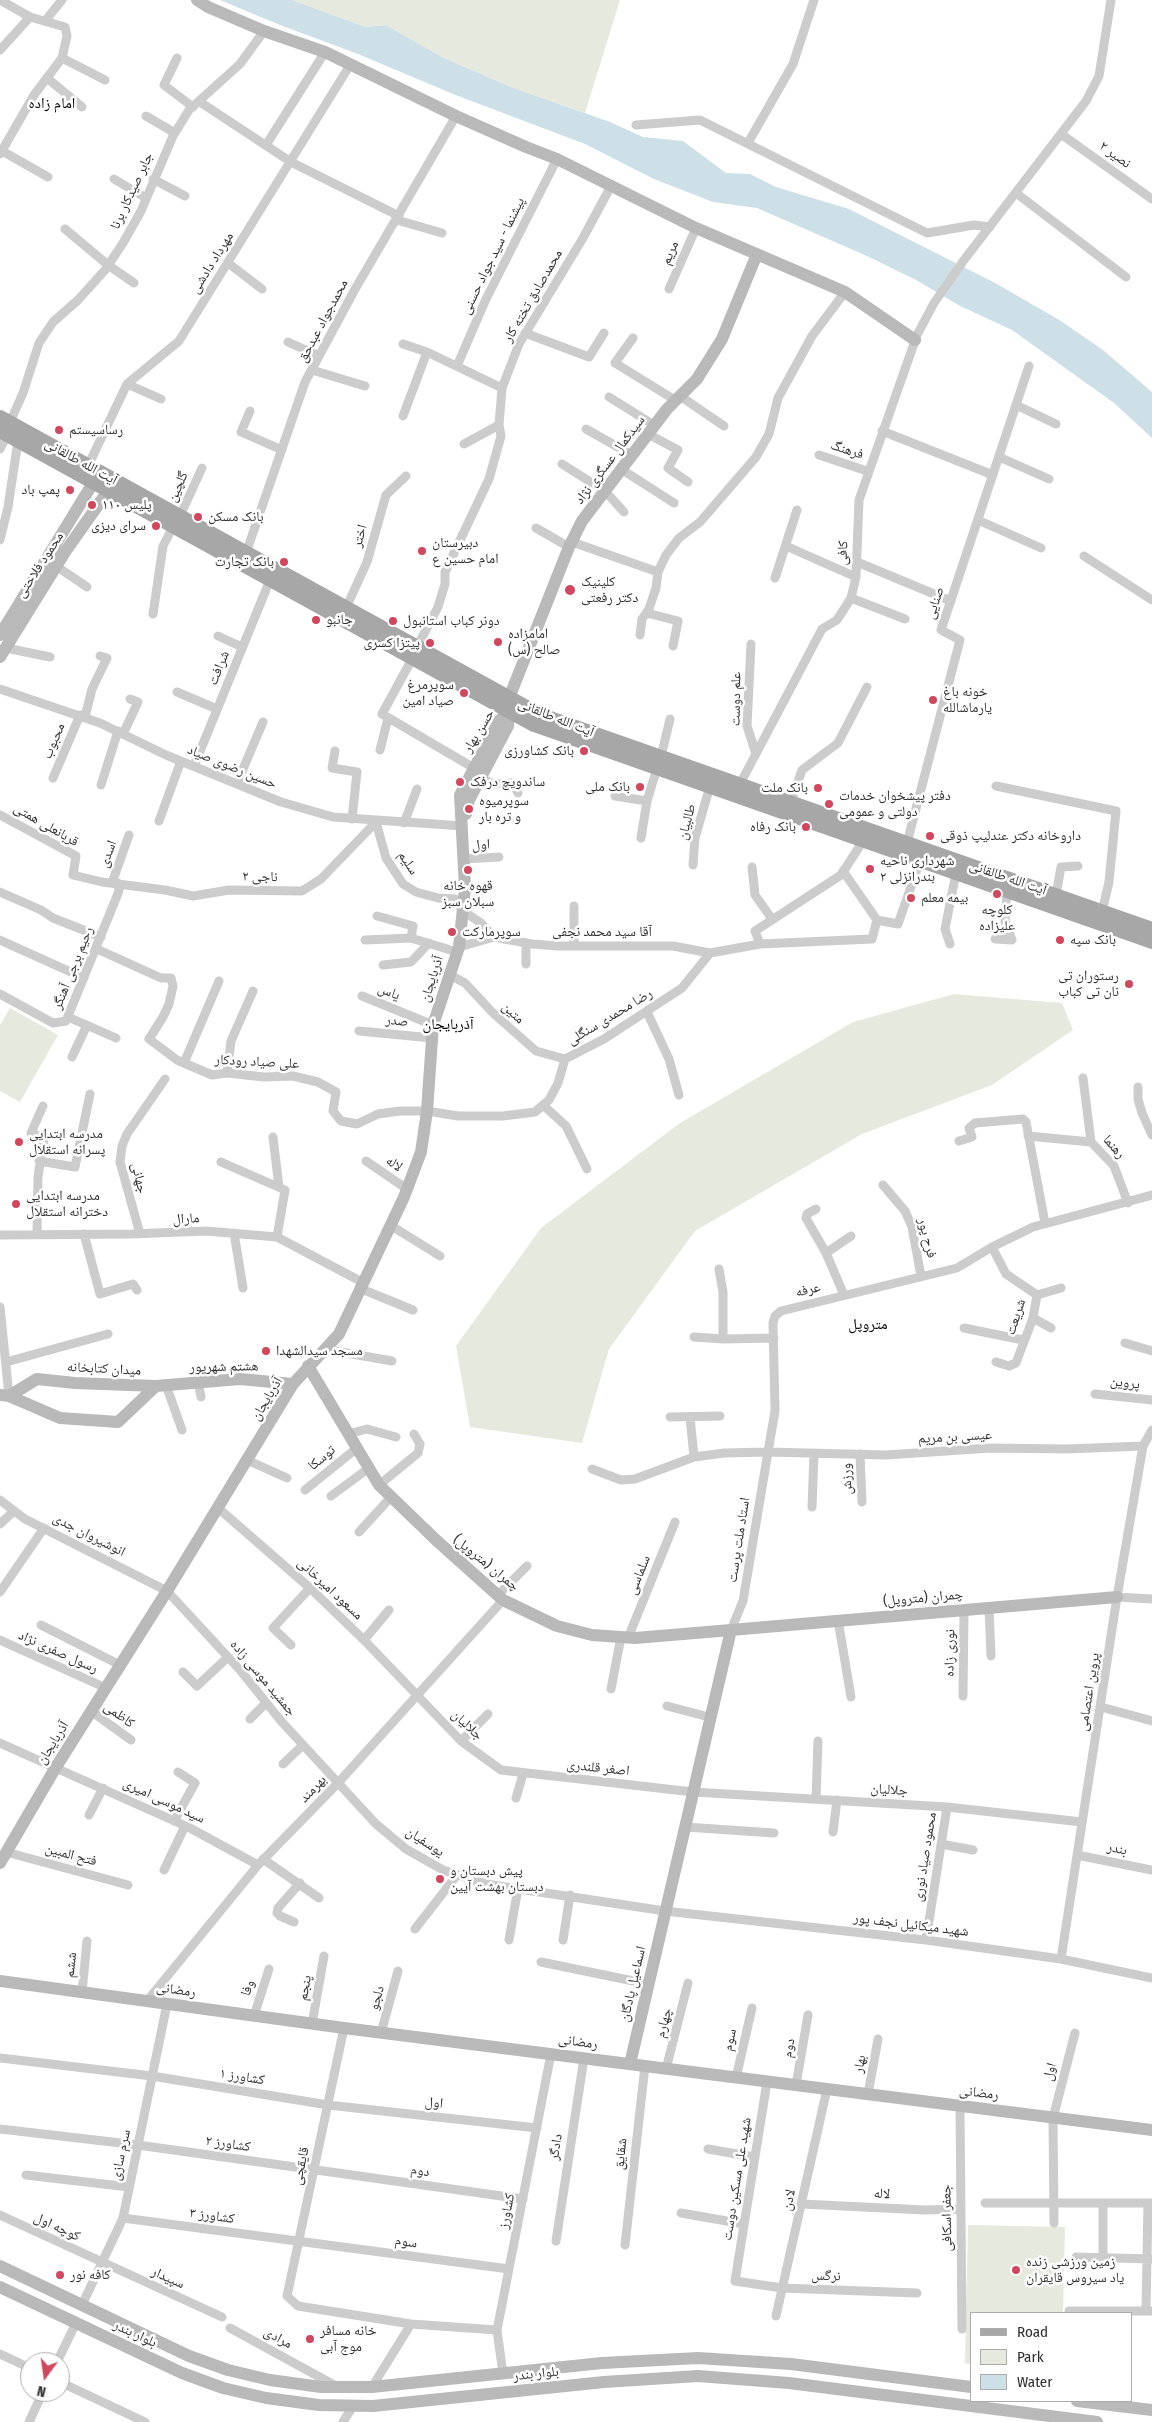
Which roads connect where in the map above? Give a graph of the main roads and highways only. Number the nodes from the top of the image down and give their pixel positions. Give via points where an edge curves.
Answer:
1 (7, 429) edge
2 (94, 474) junction
3 (176, 522) junction
4 (414, 653) junction
5 (659, 762) junction
6 (905, 849) junction
7 (1152, 929) edge
8 (1152, 942) edge

1 - 2 main road, آیت الله طالقانی
1 - 2 main road, آیت الله طالقانی
2 - 3 main road, آیت الله طالقانی
2 - 3 main road, آیت الله طالقانی via 108,491
3 - 4 main road, آیت الله طالقانی via 270,580
3 - 4 main road, آیت الله طالقانی via 246,553 346,608
4 - 5 main road, آیت الله طالقانی via 508,705 534,725
5 - 6 main road, آیت الله طالقانی via 791,802
5 - 6 main road, آیت الله طالقانی via 710,786 863,841
6 - 7 main road, آیت الله طالقانی via 1056,895
6 - 8 main road, آیت الله طالقانی via 920,861

